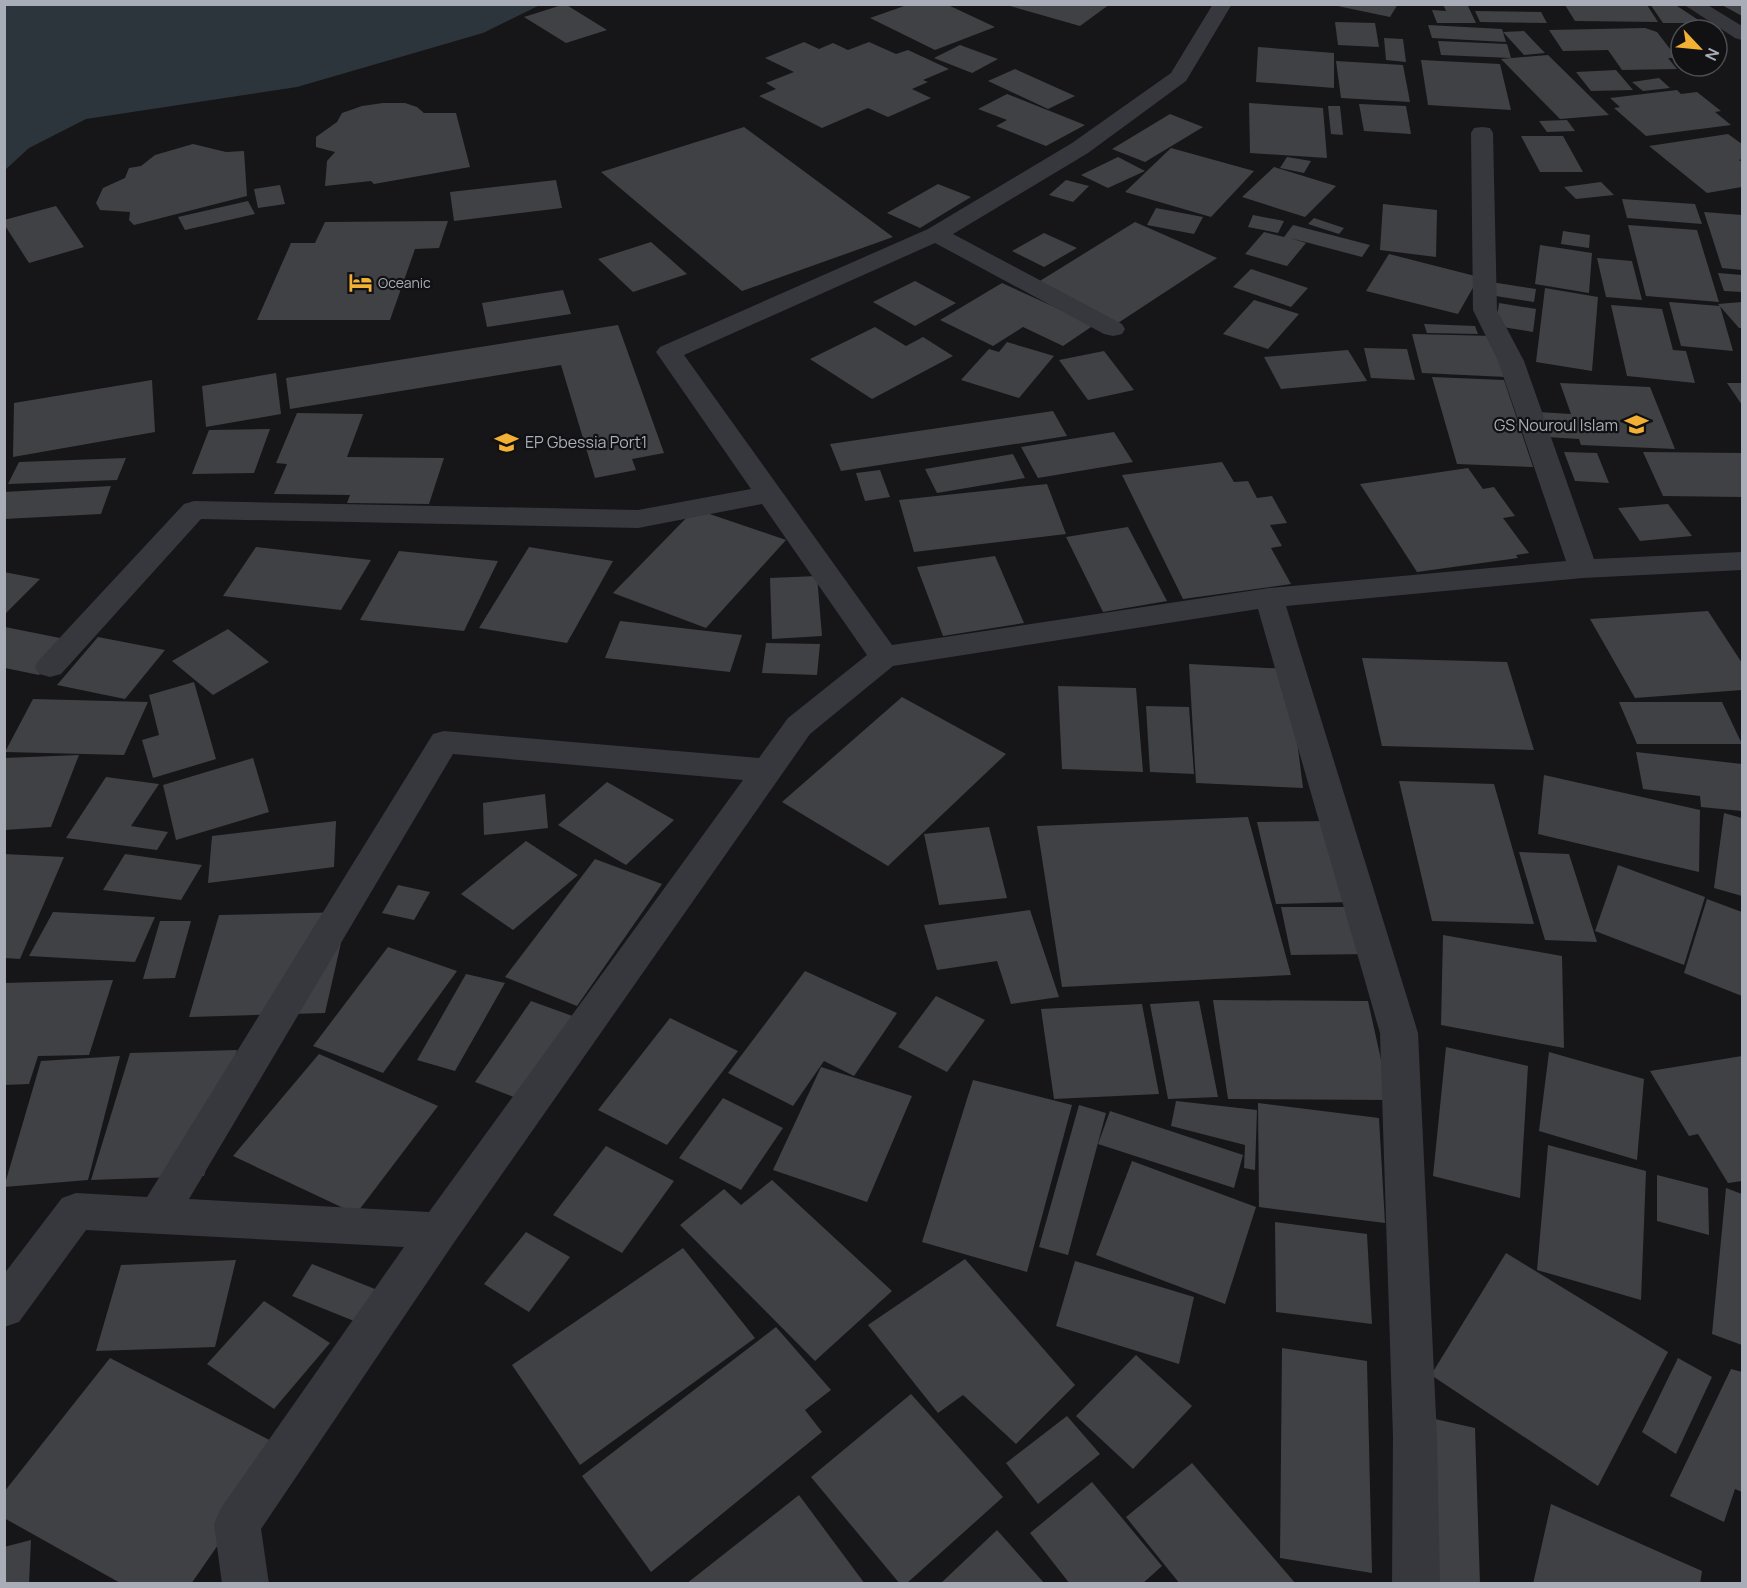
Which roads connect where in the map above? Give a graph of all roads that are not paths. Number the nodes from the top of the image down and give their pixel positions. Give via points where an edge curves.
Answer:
1 (1223, 4) edge
2 (1692, 4) edge
3 (1743, 34) edge
4 (1482, 133) dead end
5 (936, 234) junction
6 (1113, 329) dead end
7 (769, 494) junction
8 (1743, 561) edge
9 (1583, 569) junction
10 (1269, 598) junction
11 (884, 657) junction
12 (50, 667) dead end
13 (767, 770) junction
14 (158, 1215) junction
15 (439, 1231) junction
16 (4, 1308) edge
17 (246, 1584) edge
18 (1416, 1584) edge

1 - 5 street via 1179,77 1080,148
2 - 3 street
4 - 9 street via 1485,310 1510,361
5 - 6 street
5 - 7 street via 669,352
7 - 11 street
7 - 12 street via 638,519 194,510
8 - 9 street
9 - 10 street
10 - 11 street
10 - 18 street via 1399,1033 1415,1437
11 - 13 street via 800,726
13 - 14 street via 444,742
13 - 15 street
14 - 15 street
14 - 16 street via 76,1211
15 - 17 street via 237,1524

